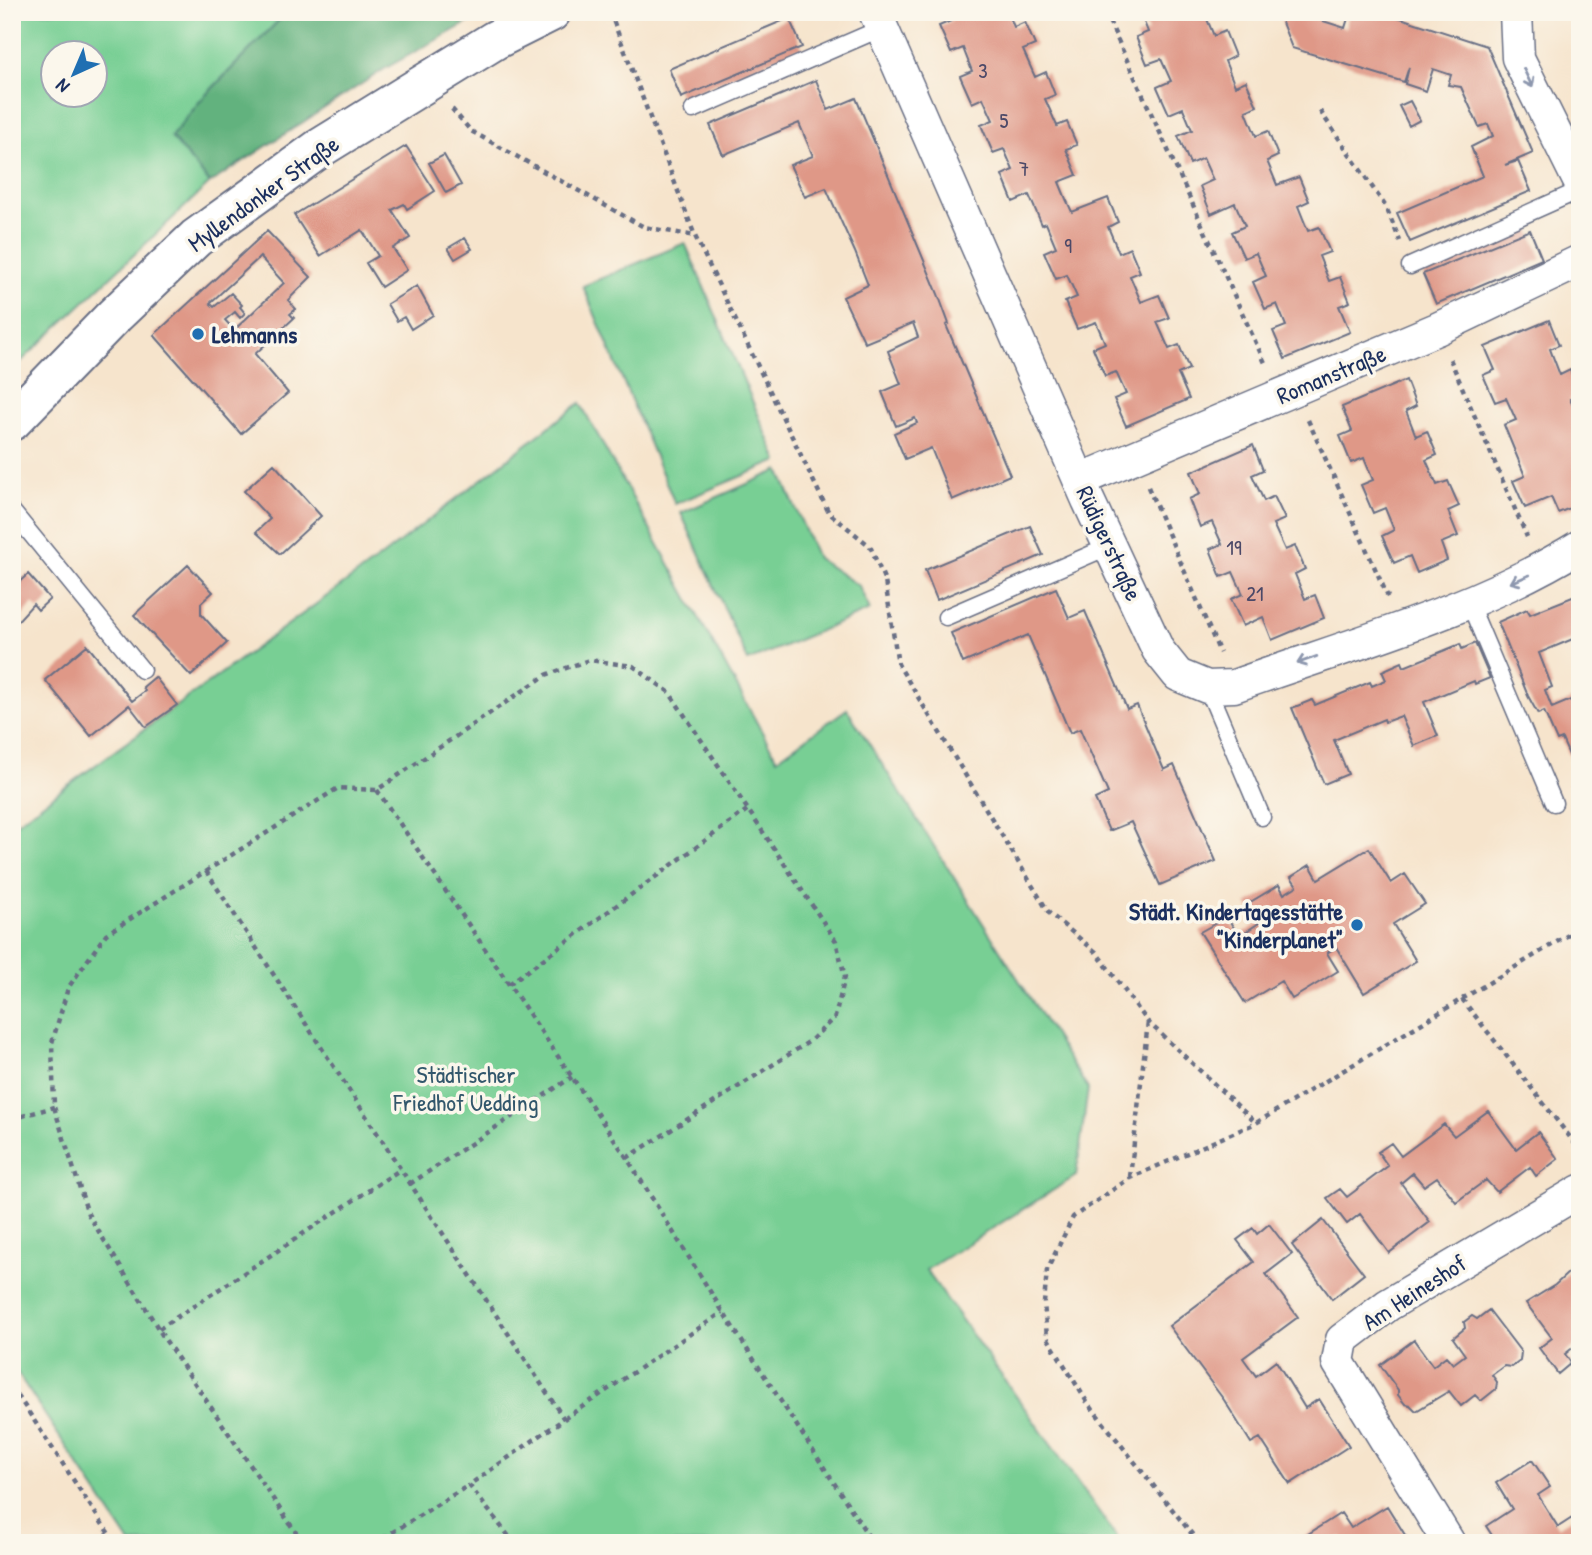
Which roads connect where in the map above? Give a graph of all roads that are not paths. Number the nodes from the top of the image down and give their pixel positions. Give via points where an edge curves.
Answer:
1 (551, 12) edge
2 (1516, 12) edge
3 (878, 20) edge
4 (693, 110) dead end
5 (1580, 183) edge
6 (1580, 190) edge
7 (1580, 261) edge
8 (1410, 266) dead end
9 (12, 421) edge
10 (1080, 480) junction
11 (12, 511) edge
12 (1110, 546) junction
13 (1580, 547) edge
14 (1468, 600) junction
15 (946, 617) dead end
16 (142, 670) dead end
17 (1220, 686) junction
18 (1554, 803) dead end
19 (1262, 817) dead end
20 (1580, 1191) edge
21 (1449, 1543) edge

1 - 9 street, Myllendonker Straße via 495,40 320,148 196,238
2 -> 5 street via 1518,58
3 - 4 lane
3 - 10 street, Rüdigerstraße
6 - 8 lane
7 - 10 street, Romanstraße via 1437,329
10 - 12 street, Rüdigerstraße
11 - 16 lane
12 - 15 lane
12 - 17 street, Rüdigerstraße via 1158,650 1178,675
13 -> 14 street via 1541,570
14 -> 17 street
14 - 18 lane
17 - 19 lane
20 - 21 street, Am Heineshof via 1388,1305 1342,1340 1338,1362

